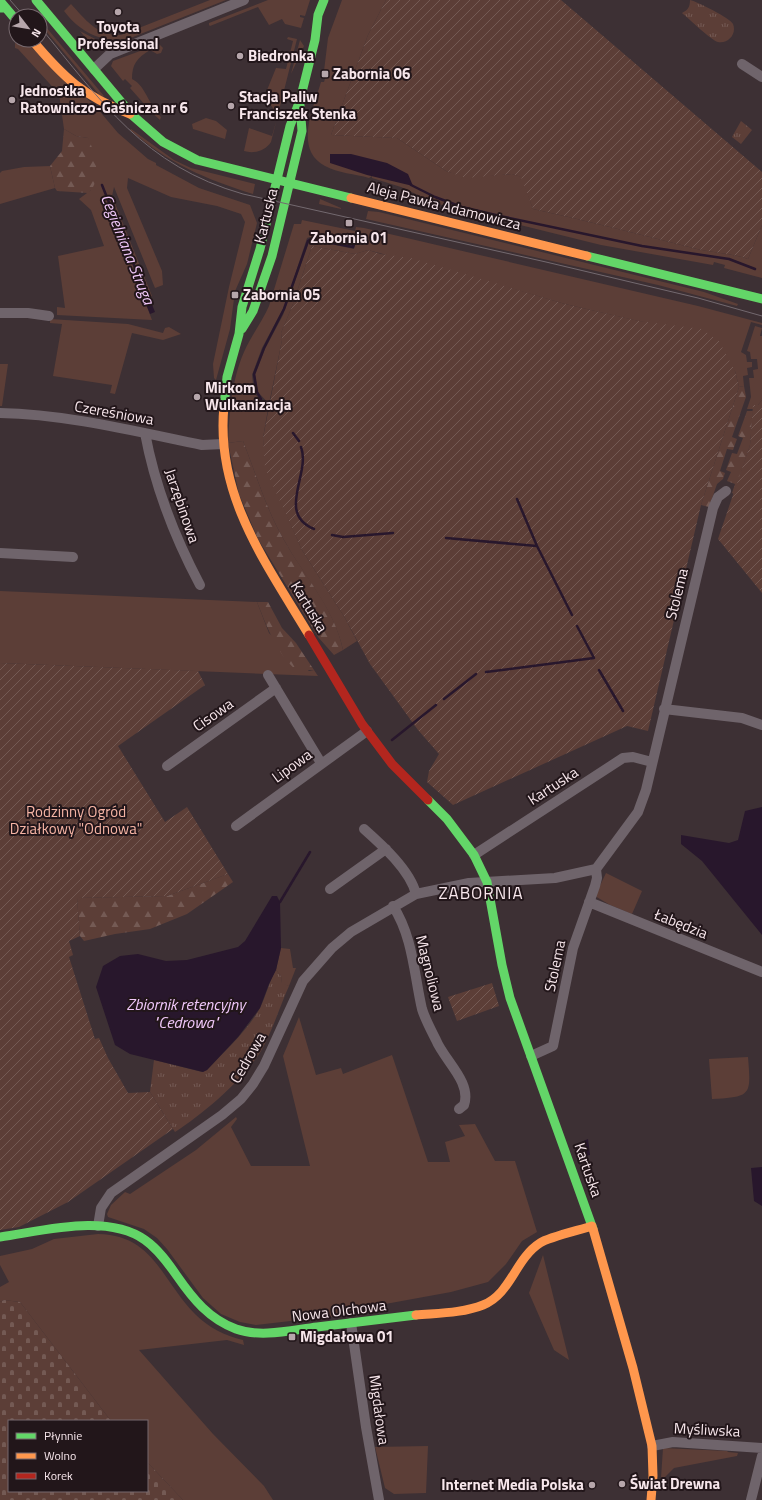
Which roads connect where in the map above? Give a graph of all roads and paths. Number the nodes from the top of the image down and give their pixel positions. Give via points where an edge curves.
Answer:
1 (36, 0) edge
2 (244, 0) edge
3 (328, 2) edge
4 (39, 48) edge
5 (742, 64) dead end
6 (94, 70) junction
7 (762, 77) edge
8 (300, 100) junction
9 (132, 116) junction
10 (277, 179) junction
11 (290, 182) junction
12 (762, 298) edge
13 (0, 313) edge
14 (49, 316) dead end
15 (239, 334) junction
16 (0, 413) edge
17 (145, 433) junction
18 (223, 444) junction
19 (726, 490) dead end
20 (0, 554) edge
21 (73, 557) dead end
22 (200, 585) dead end
23 (268, 675) dead end
24 (276, 688) junction
25 (664, 709) junction
26 (762, 725) edge
27 (367, 731) junction
28 (652, 762) junction
29 (321, 763) junction
30 (167, 766) dead end
31 (236, 826) dead end
32 (364, 829) dead end
33 (386, 849) junction
34 (474, 855) junction
35 (596, 869) junction
36 (487, 882) junction
37 (330, 889) dead end
38 (416, 894) junction
39 (589, 902) junction
40 (393, 906) junction
41 (762, 972) edge
42 (530, 1056) junction
43 (459, 1109) dead end
44 (98, 1226) junction
45 (592, 1226) junction
46 (0, 1238) edge
47 (351, 1323) junction
48 (652, 1446) junction
49 (762, 1448) edge
50 (762, 1456) edge
51 (379, 1500) edge
52 (651, 1500) edge
53 (752, 1500) edge

1 - 6 street, Aleja Pawła Adamowicza
2 - 6 street via 110,54
3 - 8 street, Kartuska via 315,40
4 - 9 street, Aleja Pawła Adamowicza via 78,89
5 - 7 street
6 - 9 street, Aleja Pawła Adamowicza
8 - 10 street, Kartuska via 290,126
8 - 11 street, Kartuska via 302,131
9 - 10 street, Aleja Pawła Adamowicza via 178,152 198,160
10 - 11 street, Aleja Pawła Adamowicza
10 - 15 street, Kartuska via 260,249 242,307
11 - 12 street, Aleja Pawła Adamowicza
11 - 15 street, Kartuska via 272,256 253,311
13 - 14 street
15 - 18 street, Kartuska via 222,408
16 - 17 street, Czereśniowa via 33,415
17 - 18 street, Czereśniowa via 202,445
17 - 22 street, Jarzębinowa via 167,517
18 - 27 street, Kartuska via 230,485 245,524
19 - 25 street, Stolema via 713,508
20 - 21 street
23 - 24 street
24 - 29 street
24 - 30 street, Cisowa
25 - 26 street via 742,718
25 - 28 street, Stolema
27 - 29 street, Lipowa
27 - 34 street, Kartuska via 392,764 453,826
28 - 34 street, Kartuska via 634,757 623,758
28 - 35 street, Stolema via 638,812
29 - 31 street, Lipowa
32 - 33 street
33 - 37 street
33 - 38 street via 414,886
34 - 36 street, Kartuska
35 - 36 street via 555,878
35 - 39 street, Stolema via 597,878
36 - 38 street, Cedrowa via 469,883
36 - 42 street, Kartuska via 510,998
38 - 40 street, Cedrowa
39 - 41 street, Łabędzia
39 - 42 street, Stolema via 573,948 553,1046
40 - 43 street, Magnoliowa via 413,954 422,1011 440,1051 460,1079 466,1093 464,1105
40 - 44 street, Cedrowa via 339,942 308,974 296,993 264,1066 241,1099 111,1193 101,1208
42 - 45 street, Kartuska
44 - 46 street
44 - 47 street, Nowa Olchowa via 124,1230 154,1247 203,1310 231,1328 243,1332 266,1333
45 - 47 street, Nowa Olchowa via 540,1242 527,1256 502,1293 484,1305 471,1309
45 - 48 street, Kartuska via 633,1368
47 - 51 street, Migdałowa
48 - 49 street, Myśliwska via 672,1442
48 - 52 street, Kartuska
50 - 53 street

